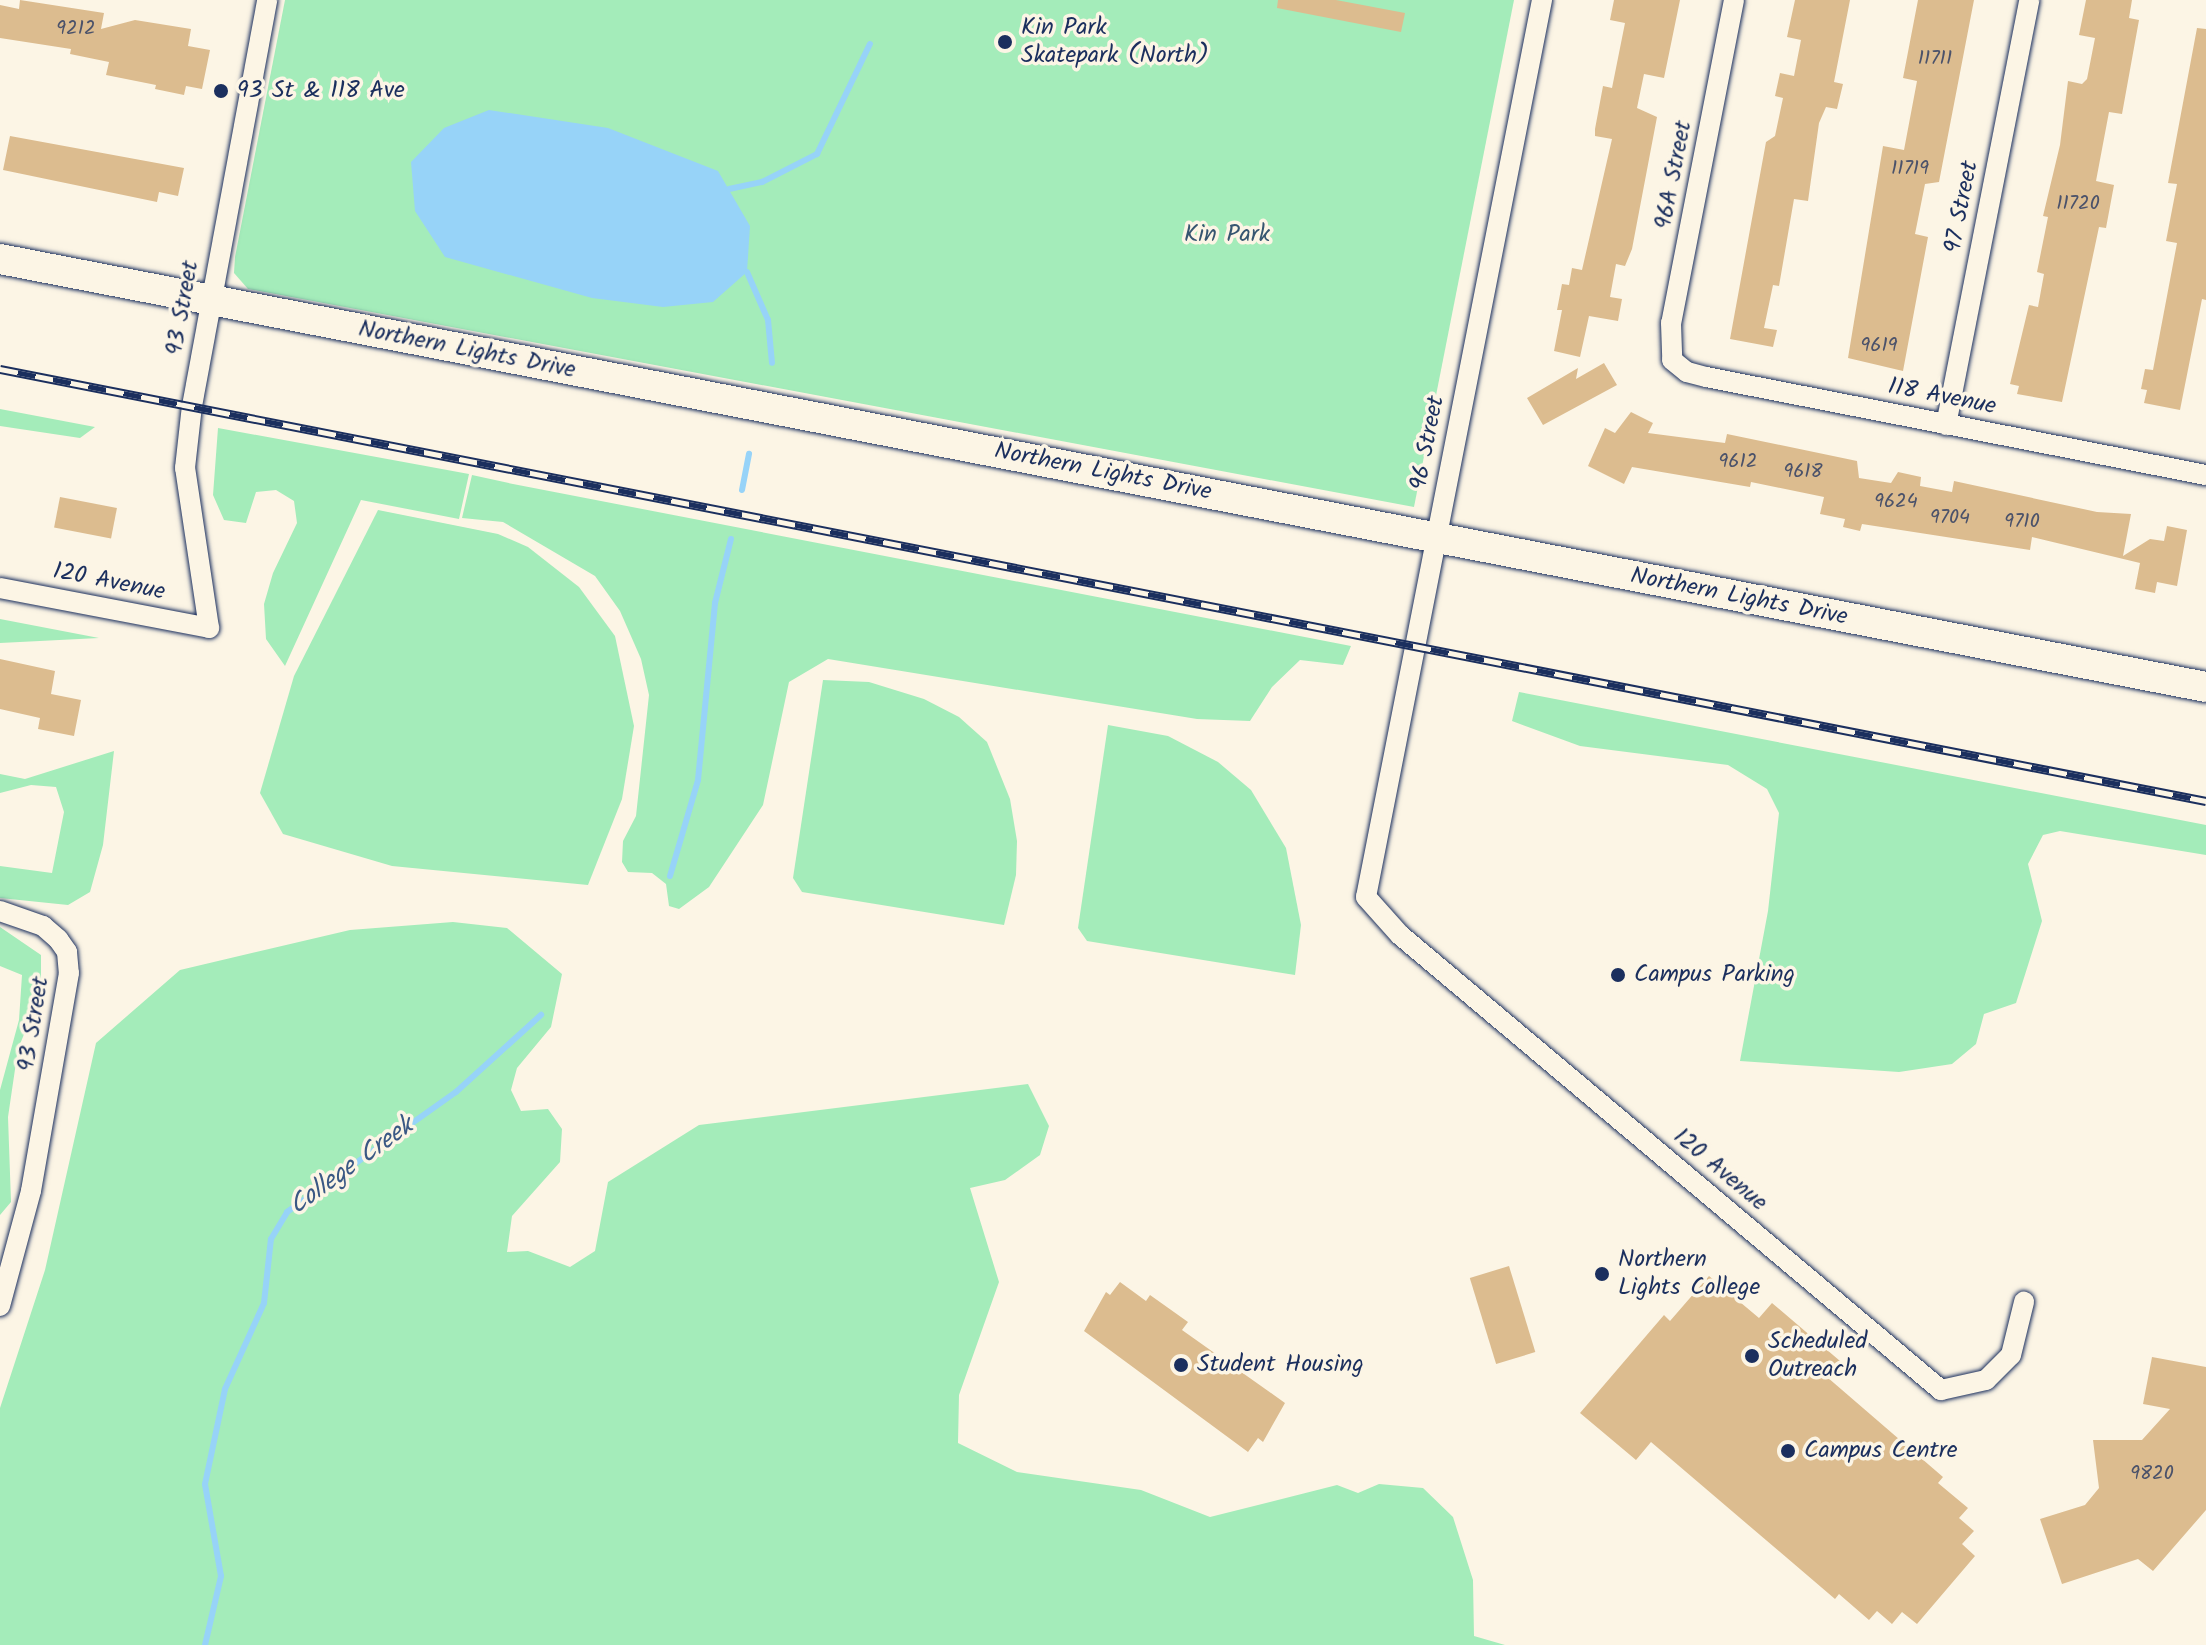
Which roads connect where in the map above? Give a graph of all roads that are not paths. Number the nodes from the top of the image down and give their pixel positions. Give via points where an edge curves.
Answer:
1 (267, 0) edge
2 (1542, 0) edge
3 (1734, 0) edge
4 (2029, 0) edge
5 (0, 259) edge
6 (211, 301) junction
7 (1672, 360) joint
8 (1946, 425) junction
9 (2206, 475) edge
10 (1436, 538) junction
11 (0, 588) edge
12 (209, 628) joint
13 (2206, 687) edge
14 (1366, 897) joint
15 (0, 911) edge
16 (2024, 1302) dead end
17 (0, 1306) edge

1 - 6 street, 93 Street
2 - 10 street, 96 Street
3 - 7 street, 96A Street via 1671,323
4 - 8 street, 97 Street
5 - 6 main road, Northern Lights Drive
6 - 10 main road, Northern Lights Drive
6 - 12 street, 93 Street via 185,468
7 - 8 street, 118 Avenue via 1687,372 1706,377
8 - 9 street, 118 Avenue
10 - 13 main road, Northern Lights Drive
10 - 14 street, 96 Street
11 - 12 street, 120 Avenue
14 - 16 street, 120 Avenue via 1420,952 1941,1390 1986,1380 2011,1355
15 - 17 street, 93 Street via 43,926 58,939 67,952 68,994 31,1191

